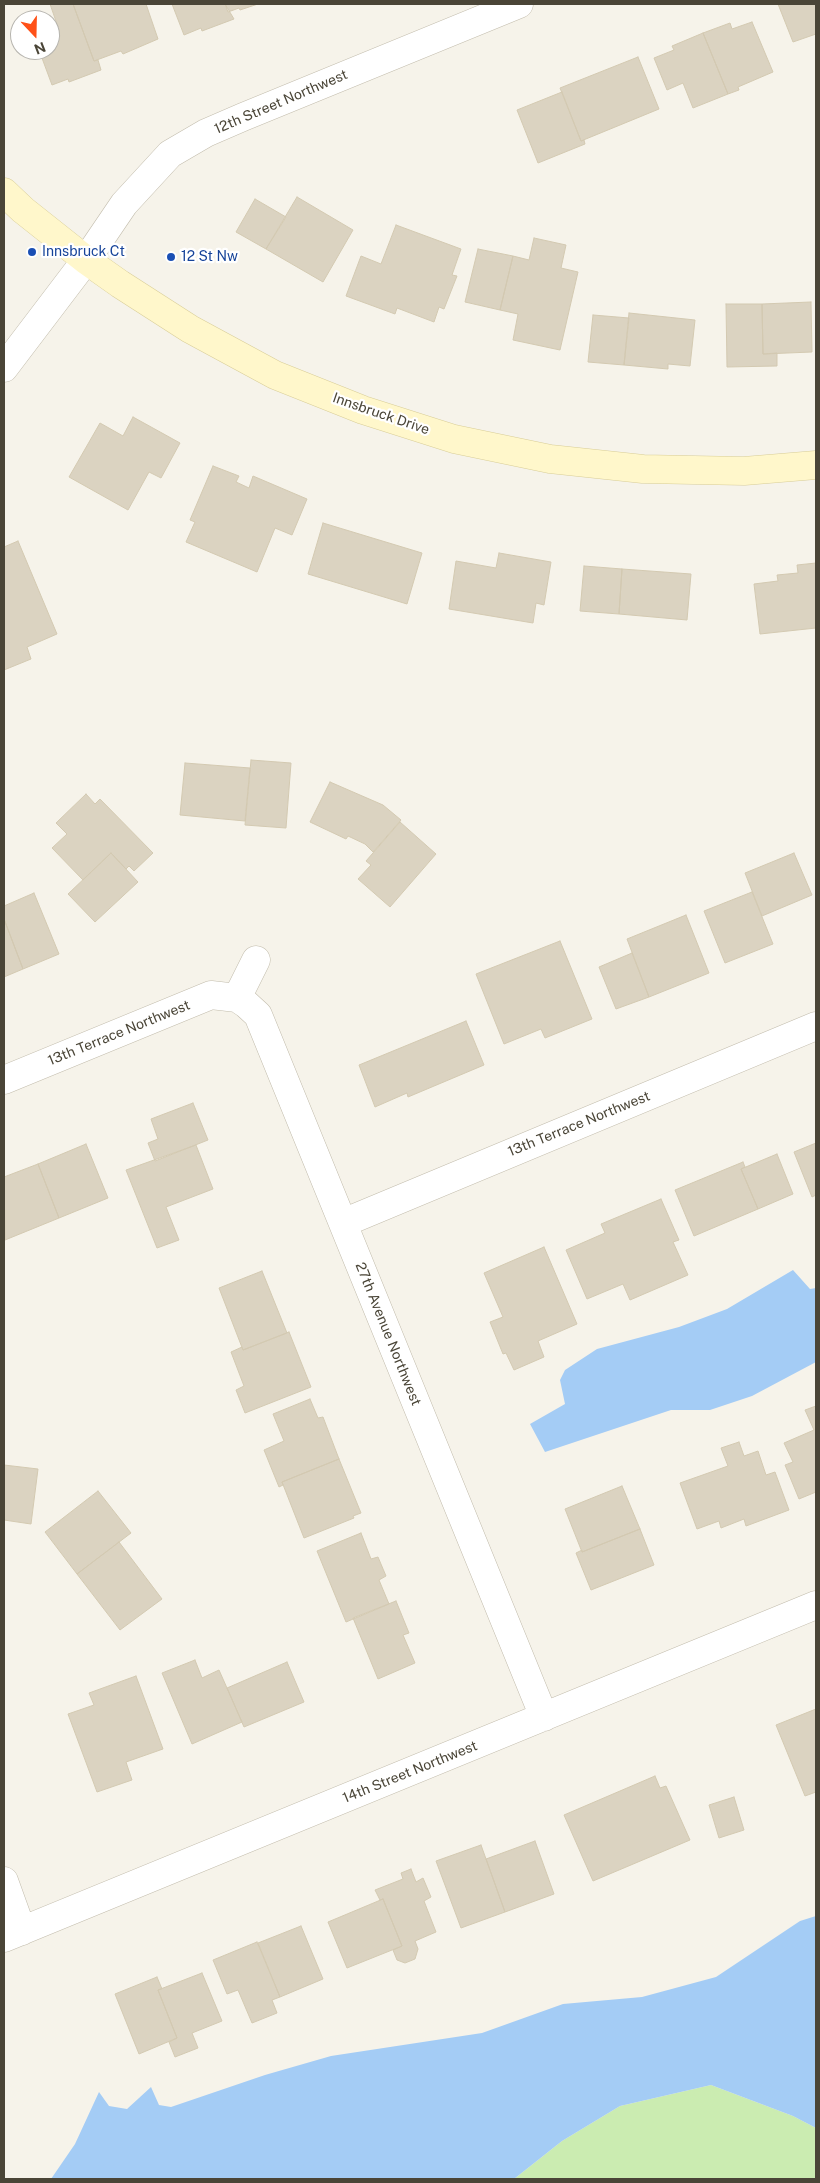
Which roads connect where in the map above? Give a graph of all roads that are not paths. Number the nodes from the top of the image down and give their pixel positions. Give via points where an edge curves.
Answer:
1 (519, 4) edge
2 (4, 192) edge
3 (86, 260) junction
4 (4, 368) edge
5 (816, 465) edge
6 (256, 960) dead end
7 (237, 998) junction
8 (816, 1026) edge
9 (4, 1080) edge
10 (343, 1223) junction
11 (816, 1605) edge
12 (544, 1717) junction
13 (4, 1881) edge
14 (13, 1934) edge

1 - 3 street, 12th Street Northwest via 243,117 170,154 124,204
2 - 3 street, Innsbruck Drive
3 - 4 street, 12th Street Northwest
3 - 5 street, Innsbruck Drive via 190,329 275,375 363,410 454,439 550,459 643,469 744,471
6 - 7 street
7 - 9 street, 13th Terrace Northwest via 211,996
7 - 10 street, 27th Avenue Northwest via 258,1015
8 - 10 street, 13th Terrace Northwest
10 - 12 street, 27th Avenue Northwest
11 - 12 street, 14th Street Northwest
12 - 14 street, 14th Street Northwest
13 - 14 street

